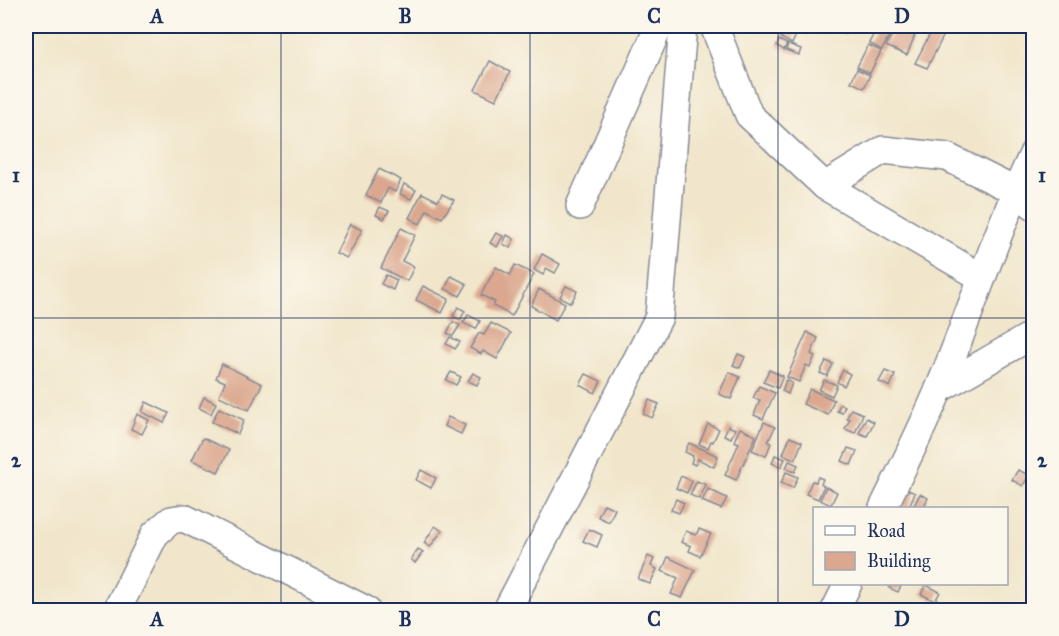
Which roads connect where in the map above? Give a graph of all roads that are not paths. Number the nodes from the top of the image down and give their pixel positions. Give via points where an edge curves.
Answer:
1 (659, 26) edge
2 (683, 26) edge
3 (714, 26) edge
4 (1034, 152) edge
5 (825, 186) junction
6 (1024, 198) edge
7 (580, 206) dead end
8 (981, 277) junction
9 (1034, 334) edge
10 (939, 389) junction
11 (883, 507) edge
12 (848, 585) edge
13 (117, 610) edge
14 (366, 610) edge
15 (507, 610) edge
16 (835, 610) edge

1 - 7 street
2 - 15 street via 659,316
3 - 5 street via 749,115
4 - 6 street
5 - 6 street via 883,150 947,157
5 - 8 street
6 - 8 street
8 - 10 street
9 - 10 street
10 - 11 street
12 - 16 street
13 - 14 street via 155,534 171,520 184,518

